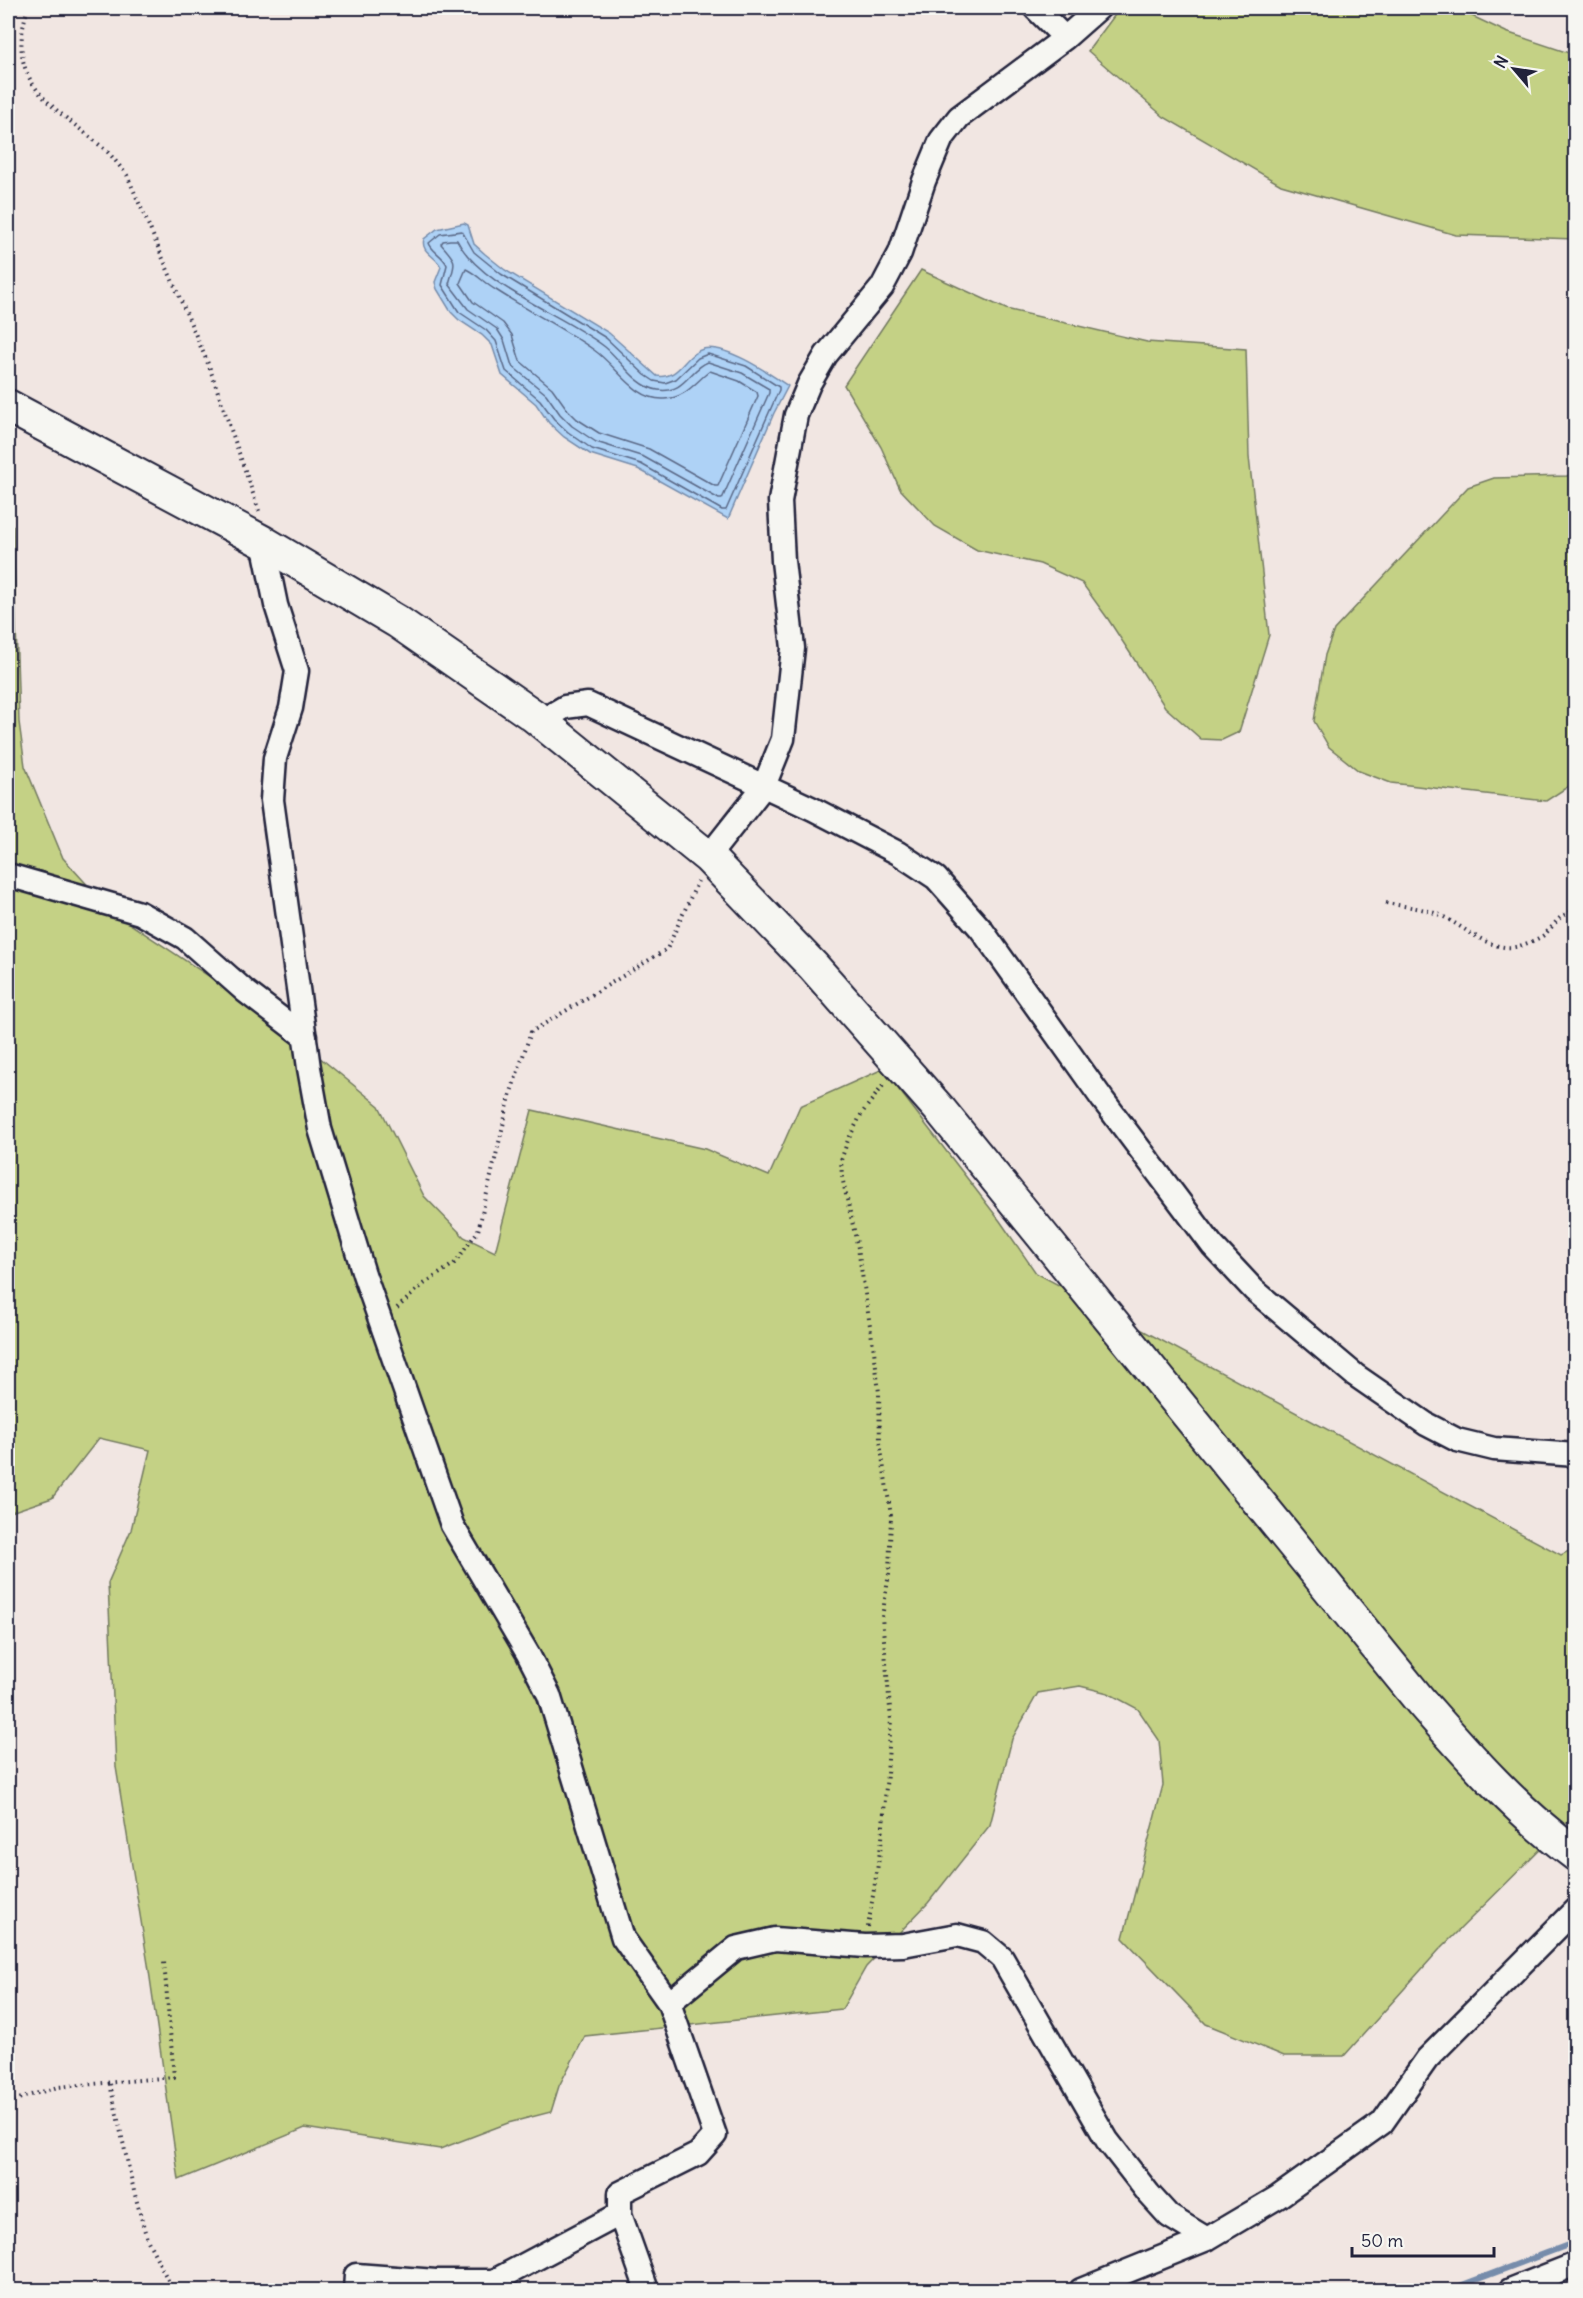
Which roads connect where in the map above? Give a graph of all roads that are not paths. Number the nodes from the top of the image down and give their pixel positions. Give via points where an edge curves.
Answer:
1 (1035, 8) edge
2 (1100, 8) edge
3 (1065, 38) junction
4 (8, 406) edge
5 (263, 542) junction
6 (541, 721) junction
7 (764, 786) junction
8 (708, 857) junction
9 (8, 875) edge
10 (305, 1037) junction
11 (1575, 1455) edge
12 (1575, 1855) edge
13 (1575, 1909) edge
14 (669, 2003) junction
15 (620, 2214) junction
16 (1207, 2239) junction
17 (1575, 2264) edge
18 (355, 2290) edge
19 (647, 2290) edge
20 (1081, 2290) edge
21 (1510, 2290) edge

1 - 3 street
2 - 3 street
3 - 7 street via 959,117 941,140 900,253 882,287 826,355 796,415 780,501 793,648 783,739
4 - 5 street
5 - 6 street via 398,622
5 - 10 street via 276,605 297,671 291,708 275,758 272,800
6 - 7 street via 564,707 588,704
6 - 8 street
7 - 8 street
7 - 11 street via 898,853 936,878 981,929 1212,1245 1254,1290 1355,1376 1426,1425 1457,1440 1494,1449
8 - 12 street via 813,966 941,1111 1422,1703 1490,1781 1529,1819
9 - 10 street via 140,913 185,939
10 - 14 street via 320,1129 364,1274 452,1525 549,1695 623,1938
13 - 16 street via 1427,2059 1382,2123 1278,2197
14 - 15 street via 715,2135 698,2154 620,2193
14 - 16 street via 736,1948 775,1939 865,1946 903,1945 957,1935 983,1942 1002,1958 1107,2140 1169,2216
15 - 18 street via 494,2281 436,2282 356,2275
15 - 19 street
16 - 20 street
17 - 21 street

